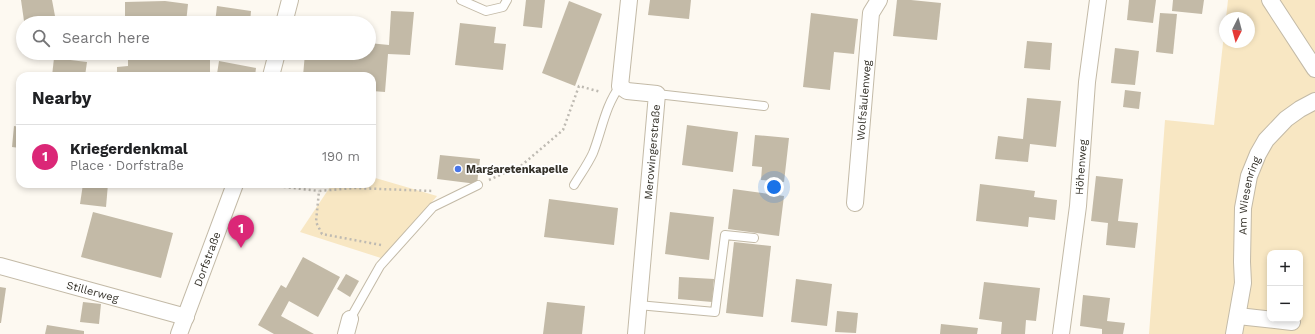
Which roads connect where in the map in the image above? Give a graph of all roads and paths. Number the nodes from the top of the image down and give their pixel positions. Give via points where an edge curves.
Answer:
1 (290, 0) edge
2 (461, 0) edge
3 (507, 0) edge
4 (629, 0) edge
5 (879, 0) edge
6 (1098, 0) edge
7 (1270, 0) edge
8 (286, 16) edge
9 (275, 60) edge
10 (1315, 69) edge
11 (272, 72) edge
12 (620, 86) junction
13 (656, 94) junction
14 (1315, 101) edge
15 (764, 106) dead end
16 (478, 185) joint
17 (574, 185) dead end
18 (234, 188) edge
19 (289, 188) edge
20 (319, 192) junction
21 (456, 195) junction
22 (855, 203) dead end
23 (754, 238) dead end
24 (396, 249) junction
25 (0, 266) edge
26 (638, 305) junction
27 (1238, 316) junction
28 (186, 318) junction
29 (1267, 319) edge
30 (348, 326) edge
31 (179, 334) edge
32 (636, 334) edge
33 (1061, 334) edge
34 (1234, 334) edge

1 - 8 street
2 - 3 lane via 486,11 503,7
4 - 12 street
5 - 22 street, Wolfsäulenweg via 871,13
6 - 33 street, Höhenweg via 1087,82 1078,206
7 - 10 street
9 - 11 street
12 - 13 street, Merowingerstraße via 627,91
12 - 16 path via 604,93 579,86 563,130 522,166
12 - 17 lane via 613,96 592,153
13 - 15 lane
13 - 26 street, Merowingerstraße
14 - 27 street, Am Wiesenring via 1286,120 1266,140 1249,176 1243,208 1243,283
16 - 21 lane
18 - 28 street, Dorfstraße
19 - 20 path
20 - 21 path via 369,188 428,190
20 - 24 path via 316,222 322,234
21 - 24 lane via 433,207
23 - 26 lane via 725,235 715,312
24 - 30 lane via 380,266
25 - 28 street, Stillerweg
26 - 32 street, Merowingerstraße
27 - 29 street
27 - 34 street, Am Wiesenring
28 - 31 street, Dorfstraße

